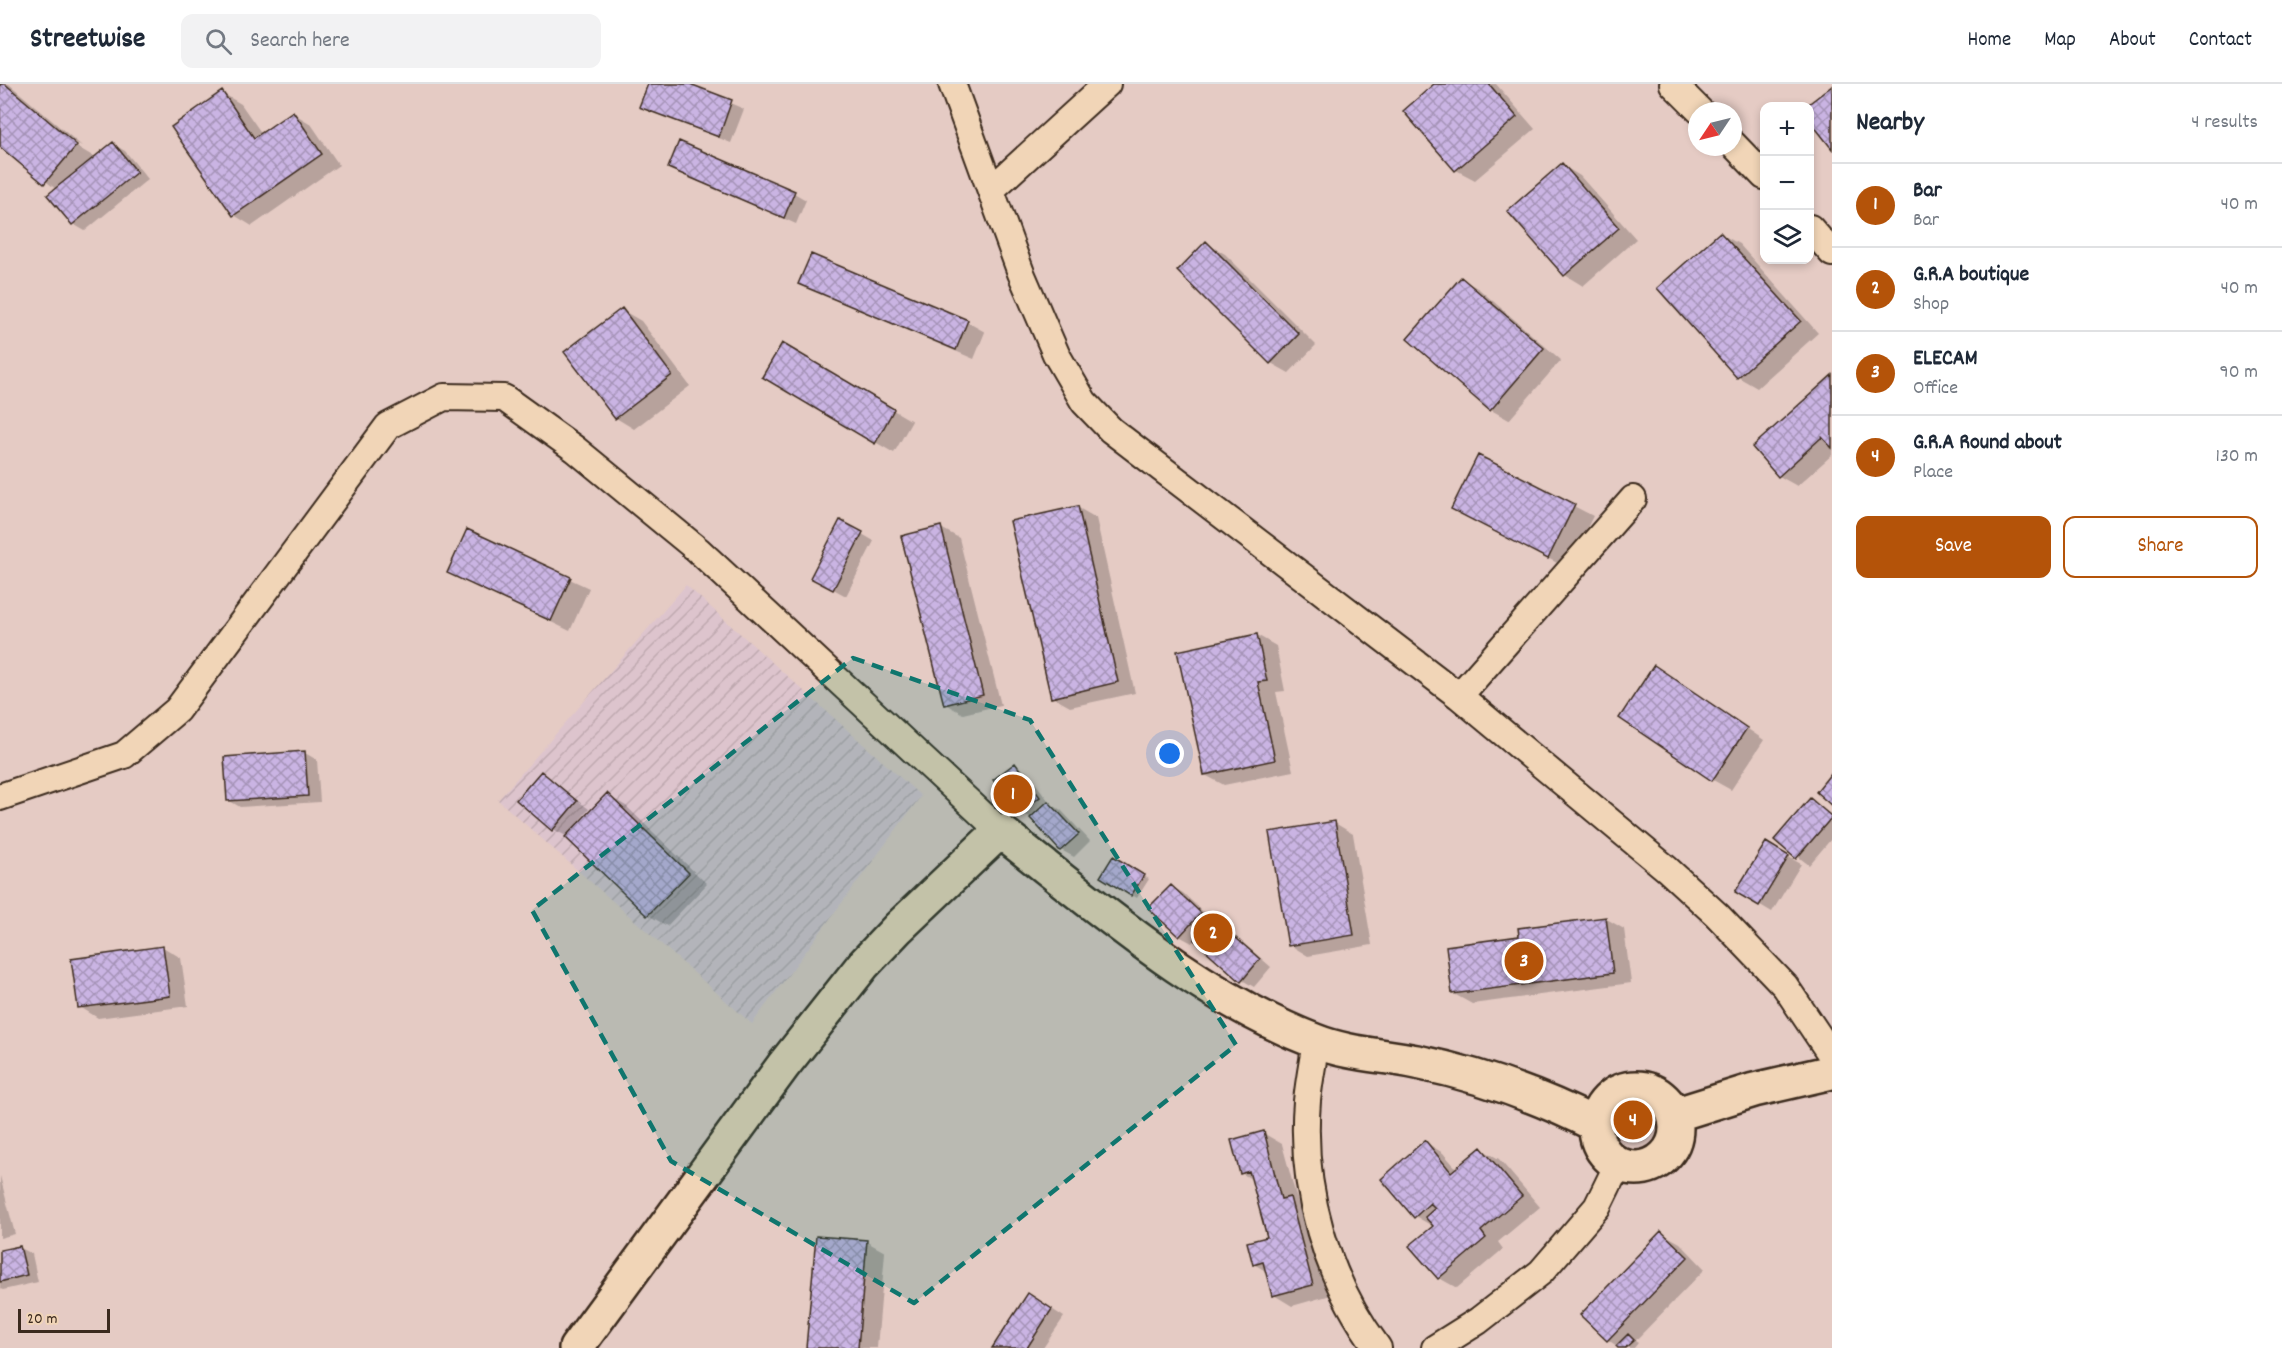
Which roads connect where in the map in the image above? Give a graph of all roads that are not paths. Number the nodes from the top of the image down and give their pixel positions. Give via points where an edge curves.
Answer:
1 (952, 84) edge
2 (1107, 84) edge
3 (1673, 84) edge
4 (1691, 102) edge
5 (1742, 153) edge
6 (1760, 172) edge
7 (992, 189) junction
8 (1814, 233) edge
9 (1832, 253) edge
10 (1633, 499) dead end
11 (1459, 696) junction
12 (0, 797) edge
13 (1000, 831) junction
14 (1316, 1042) junction
15 (1832, 1056) edge
16 (1832, 1072) edge
17 (1674, 1115) junction
18 (1596, 1125) junction
19 (1618, 1164) junction
20 (576, 1348) edge
21 (1378, 1348) edge
22 (1436, 1348) edge

1 - 7 street
2 - 7 street
3 - 4 street
5 - 6 street
7 - 11 street via 1021,273 1056,354 1084,402 1111,430
8 - 9 street
10 - 11 street
11 - 15 street via 1717,915 1785,986
12 - 13 street via 124,755 177,710 388,426 444,397 504,398 575,449 698,550
13 - 14 street via 1112,918 1218,992
13 - 20 street via 863,965 783,1066
14 - 18 street via 1483,1078 1550,1102
14 - 21 street via 1307,1102 1309,1165 1321,1239 1345,1299
16 - 17 street via 1754,1090
17 - 18 street via 1666,1101 1638,1087 1623,1089 1610,1098 1600,1110
17 - 19 street via 1672,1145 1662,1158 1649,1166
18 - 19 street via 1598,1141
19 - 22 street via 1597,1207 1541,1272

